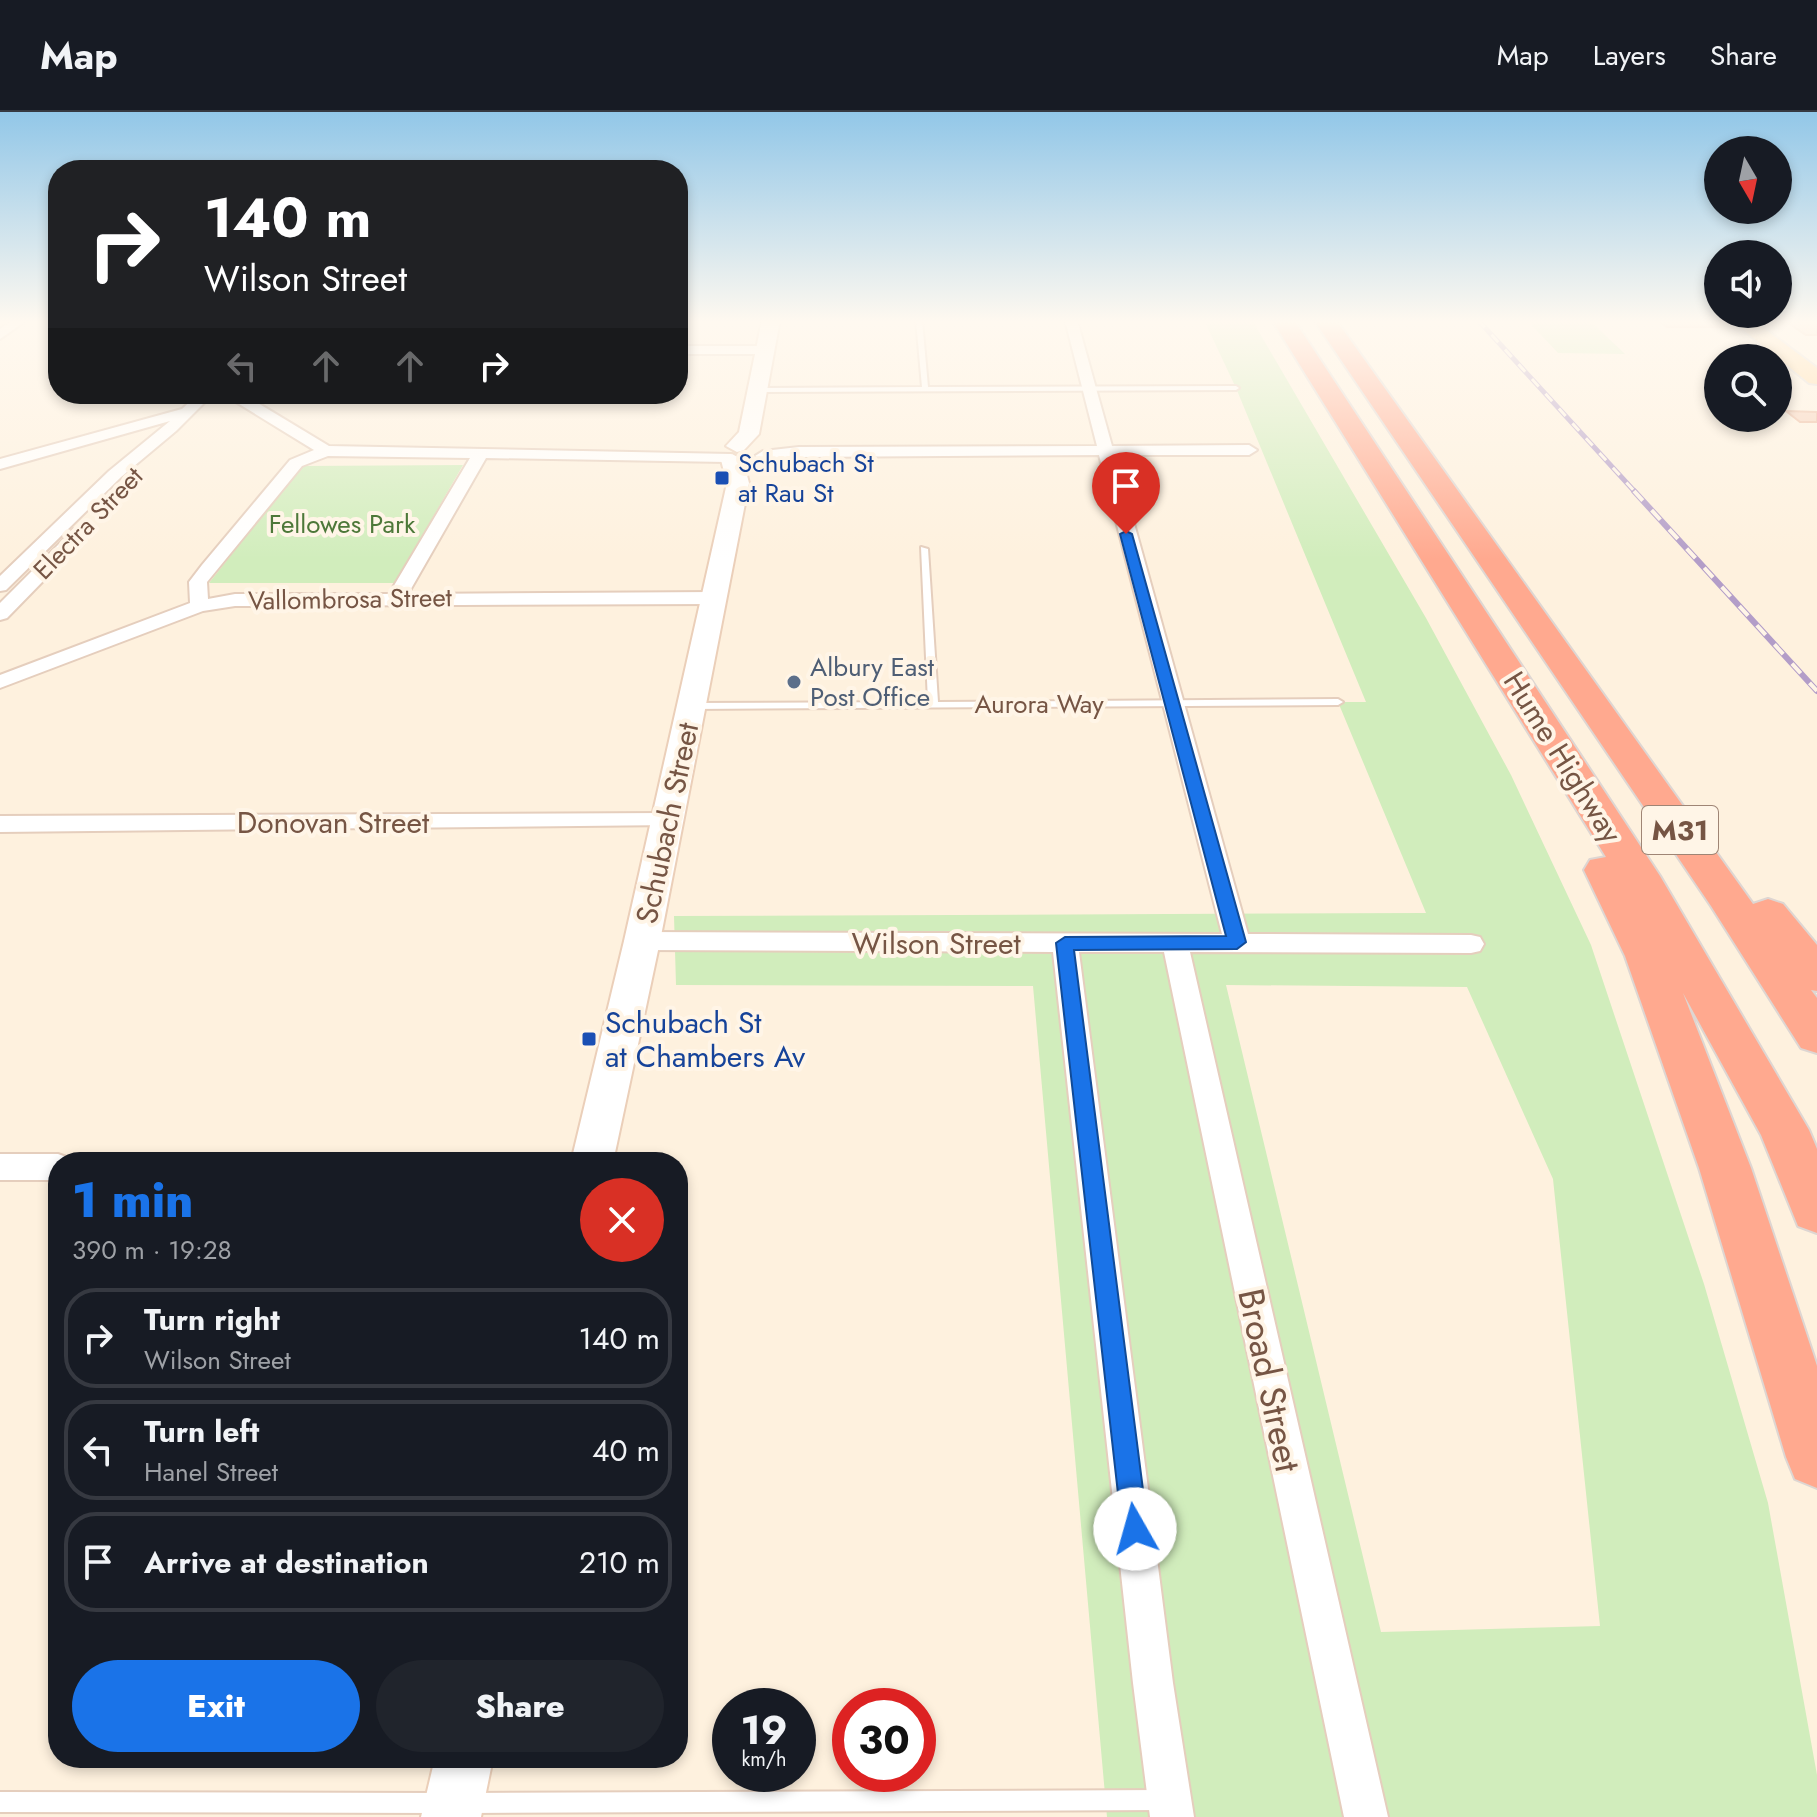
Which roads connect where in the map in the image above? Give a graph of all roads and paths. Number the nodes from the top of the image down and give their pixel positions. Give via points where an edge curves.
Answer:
1 (755, 400) edge
2 (1091, 400) edge
3 (1334, 400) edge
4 (1380, 400) edge
5 (196, 404) edge
6 (211, 404) edge
7 (253, 404) edge
8 (189, 411) junction
9 (171, 428) junction
10 (1103, 450) junction
11 (1249, 450) dead end
12 (326, 451) junction
13 (481, 453) junction
14 (745, 454) junction
15 (0, 464) edge
16 (924, 549) dead end
17 (0, 586) edge
18 (396, 598) junction
19 (714, 598) junction
20 (199, 606) junction
21 (0, 614) edge
22 (1538, 629) junction
23 (1515, 681) junction
24 (0, 682) edge
25 (1338, 702) dead end
26 (1172, 703) junction
27 (933, 704) junction
28 (691, 706) junction
29 (666, 820) junction
30 (0, 824) edge
31 (642, 941) junction
32 (1237, 942) junction
33 (1065, 943) junction
34 (1175, 943) junction
35 (1471, 944) dead end
36 (1817, 975) edge
37 (1817, 1035) edge
38 (594, 1152) edge
39 (0, 1167) edge
40 (48, 1167) edge
41 (1817, 1210) edge
42 (1817, 1457) edge
43 (456, 1793) edge
44 (0, 1802) edge
45 (1171, 1808) edge
46 (1366, 1817) edge

1 - 14 street, Schubach Street
2 - 10 street
3 - 23 highway, Hume Highway / M31
4 - 22 highway, Hume Highway / M31
5 - 8 street, Electra Street
6 - 8 street
7 - 12 street
8 - 9 street, Electra Street
8 - 15 street
9 - 17 street, Electra Street via 115,474
9 - 21 street, Electra Street via 142,470
10 - 11 street
10 - 14 street
10 - 26 street
12 - 13 street
12 - 20 street via 291,469 208,569 198,582
13 - 14 street
13 - 18 street
14 - 19 street, Schubach Street
16 - 27 lane
18 - 19 street, Vallombrosa Street
18 - 20 street, Vallombrosa Street via 270,598
19 - 28 street, Schubach Street
20 - 24 street, Vallombrosa Street
22 - 36 highway
22 - 37 highway, Hume Highway / M31
23 - 41 highway, Hume Highway / M31 via 1653,900 1784,1130
23 - 42 highway via 1647,956 1725,1168
25 - 26 lane, Aurora Way
26 - 27 lane, Aurora Way
26 - 32 street
27 - 28 lane, Aurora Way
28 - 29 street, Schubach Street
29 - 30 street, Donovan Street
29 - 31 street, Schubach Street
31 - 33 street, Wilson Street
31 - 38 street, Schubach Street
32 - 34 street, Wilson Street
32 - 35 street, Wilson Street
33 - 34 street, Wilson Street
33 - 45 street
34 - 46 street, Broad Street
39 - 40 street
43 - 44 lane
43 - 45 lane

